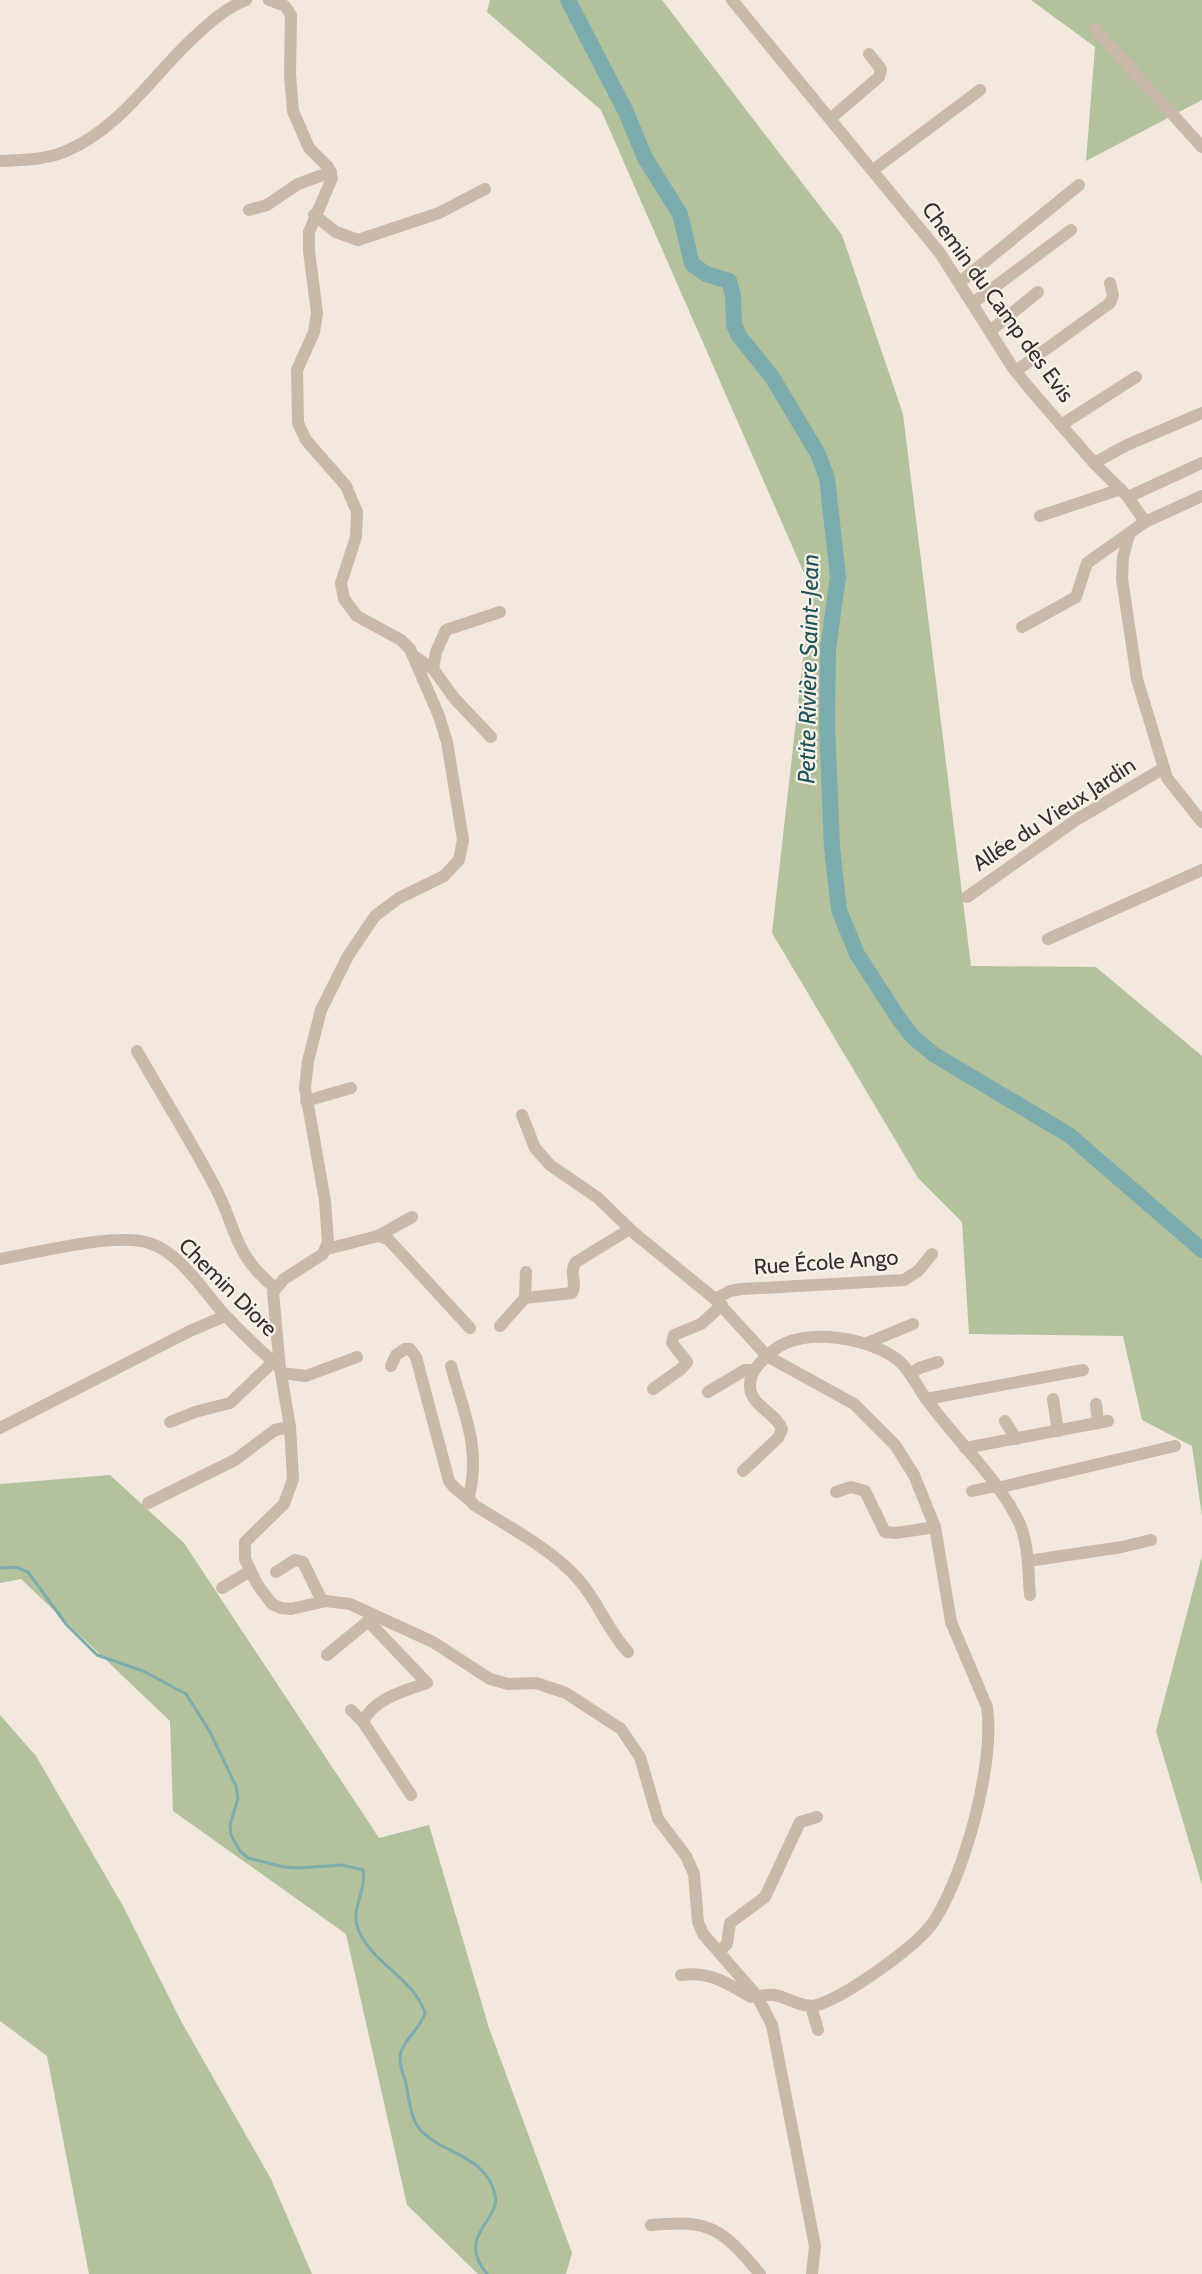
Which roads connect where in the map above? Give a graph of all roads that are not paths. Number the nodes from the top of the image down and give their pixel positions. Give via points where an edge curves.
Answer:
1 (246, 0) edge
2 (269, 0) edge
3 (732, 0) edge
4 (1095, 28) dead end
5 (868, 54) dead end
6 (980, 90) dead end
7 (830, 119) junction
8 (1202, 147) edge
9 (0, 161) edge
10 (873, 170) junction
11 (331, 172) junction
12 (1079, 185) dead end
13 (485, 189) dead end
14 (249, 210) dead end
15 (314, 215) junction
16 (1071, 230) dead end
17 (960, 282) junction
18 (1110, 283) dead end
19 (1038, 292) dead end
20 (973, 303) junction
21 (990, 331) junction
22 (1016, 371) junction
23 (1136, 377) dead end
24 (1202, 414) edge
25 (1061, 425) junction
26 (1095, 463) junction
27 (1202, 463) edge
28 (1125, 493) junction
29 (1202, 496) edge
30 (1040, 516) dead end
31 (1145, 522) junction
32 (1129, 535) junction
33 (500, 612) dead end
34 (1022, 627) dead end
35 (413, 655) junction
36 (433, 669) junction
37 (491, 736) dead end
38 (1164, 768) junction
39 (1202, 822) edge
40 (1202, 870) edge
41 (967, 897) dead end
42 (1048, 939) dead end
43 (137, 1051) dead end
44 (351, 1088) dead end
45 (306, 1101) junction
46 (522, 1115) dead end
47 (412, 1217) dead end
48 (630, 1229) junction
49 (378, 1236) junction
50 (327, 1249) junction
51 (932, 1254) dead end
52 (0, 1259) edge
53 (526, 1272) dead end
54 (275, 1287) junction
55 (525, 1298) junction
56 (719, 1302) junction
57 (225, 1316) junction
58 (913, 1324) dead end
59 (500, 1326) dead end
60 (470, 1328) dead end
61 (867, 1343) junction
62 (767, 1356) junction
63 (357, 1357) dead end
64 (938, 1362) dead end
65 (391, 1366) dead end
66 (451, 1366) dead end
67 (278, 1368) junction
68 (754, 1370) junction
69 (1083, 1370) dead end
70 (911, 1374) junction
71 (653, 1389) dead end
72 (708, 1392) dead end
73 (926, 1399) junction
74 (1053, 1399) dead end
75 (1095, 1404) dead end
76 (1005, 1421) dead end
77 (170, 1422) dead end
78 (290, 1426) junction
79 (0, 1428) edge
80 (1058, 1431) junction
81 (1016, 1439) junction
82 (1175, 1446) dead end
83 (965, 1448) junction
84 (743, 1471) dead end
85 (996, 1487) junction
86 (972, 1491) dead end
87 (836, 1492) dead end
88 (469, 1497) junction
89 (148, 1503) dead end
90 (935, 1527) junction
91 (1151, 1540) dead end
92 (1028, 1561) junction
93 (250, 1571) junction
94 (276, 1572) dead end
95 (222, 1588) dead end
96 (1030, 1595) dead end
97 (322, 1601) junction
98 (372, 1619) junction
99 (628, 1652) dead end
100 (327, 1655) dead end
101 (351, 1710) dead end
102 (363, 1722) junction
103 (411, 1796) dead end
104 (817, 1816) dead end
105 (720, 1951) junction
106 (681, 1975) dead end
107 (757, 1996) junction
108 (811, 2006) junction
109 (818, 2030) dead end
110 (651, 2225) dead end
111 (760, 2274) edge
112 (812, 2274) edge

1 - 9 street via 217,15 98,134 63,153
2 - 11 street via 285,6 291,15 293,111 309,148
3 - 7 street, Chemin du Camp des Evis
4 - 8 street
5 - 7 street via 881,69 879,77
6 - 10 street
7 - 10 street, Chemin du Camp des Evis
10 - 17 street, Chemin du Camp des Evis
11 - 14 street via 298,184 267,205
11 - 15 street via 330,184
12 - 17 street
13 - 15 street via 439,213 358,240 336,232
15 - 35 street via 308,242 317,322 297,369 296,414 306,440 338,475 357,512 356,537 341,583 344,599 357,616 401,640
16 - 20 street
17 - 20 street, Chemin du Camp des Evis
18 - 22 street via 1110,303
19 - 21 street
20 - 21 street, Chemin du Camp des Evis
21 - 22 street, Chemin du Camp des Evis
22 - 25 street, Chemin du Camp des Evis
23 - 25 street
24 - 26 street via 1127,445
25 - 26 street, Chemin du Camp des Evis
26 - 28 street, Chemin du Camp des Evis
27 - 28 street
28 - 30 street
28 - 31 street, Chemin du Camp des Evis
29 - 31 street
31 - 32 street
32 - 34 street via 1087,563 1080,589 1070,602
32 - 38 street via 1122,579 1133,654
33 - 36 street via 446,630
35 - 36 street
35 - 45 street via 447,742 463,834 461,855 444,876 388,905 363,930 321,1010 307,1067
36 - 37 street via 454,699
38 - 39 street via 1167,778
38 - 41 street, Allée du Vieux Jardin via 1076,820
40 - 42 street
43 - 54 street, Chemin Diore via 214,1184 240,1249
44 - 45 street
45 - 50 street via 325,1201
46 - 48 street via 540,1156 598,1198
47 - 49 street
48 - 55 street via 576,1262 572,1269 572,1293
48 - 56 street
49 - 50 street
49 - 60 street via 395,1243
50 - 54 street
51 - 56 street, Rue École Ango via 904,1280 742,1289 730,1291
52 - 57 street, Chemin Diore via 112,1240 149,1243 179,1263
53 - 55 street
54 - 67 street via 272,1298
55 - 59 street
56 - 62 street
56 - 71 street, Rue École Ango via 701,1324 674,1335 672,1343 687,1362
57 - 67 street, Chemin Diore
57 - 79 street via 190,1330
58 - 61 street
61 - 62 street via 800,1340 783,1344
61 - 70 street via 897,1359
62 - 68 street
62 - 90 street via 836,1392 869,1416 905,1458
63 - 67 street via 306,1376
64 - 70 street
65 - 88 street via 401,1350 410,1349 416,1357 449,1481
66 - 88 street via 474,1452
67 - 77 street via 230,1403
67 - 78 street
68 - 72 street via 745,1370
68 - 84 street via 751,1393 782,1430
69 - 73 street
70 - 73 street
73 - 83 street
74 - 80 street
75 - 80 street via 1103,1422
76 - 81 street
78 - 89 street via 275,1430 235,1460
78 - 93 street via 292,1488 284,1504 245,1542
80 - 81 street
81 - 83 street
82 - 85 street
83 - 85 street
85 - 86 street
85 - 92 street via 1018,1520
87 - 90 street via 851,1487 865,1491 880,1526 890,1534
88 - 99 street via 474,1505 531,1540 576,1576
90 - 108 street via 951,1622 981,1690 989,1722 988,1757 968,1837 941,1909 918,1941 849,1988
91 - 92 street
92 - 96 street
93 - 95 street
93 - 97 street via 266,1596 281,1608
94 - 97 street via 296,1560 303,1562
97 - 98 street via 350,1604
98 - 100 street
98 - 102 street via 427,1683 389,1697
98 - 105 street via 433,1642 490,1679 508,1684 536,1683 566,1694 621,1729 640,1757 658,1819 686,1856 694,1874 700,1928
101 - 102 street
102 - 103 street
104 - 105 street via 797,1819 767,1893 730,1923 727,1944
105 - 107 street
106 - 107 street via 709,1974 751,1997
107 - 108 street via 773,1995
107 - 112 street via 777,2041 815,2246
108 - 109 street
110 - 111 street via 689,2223 713,2229

